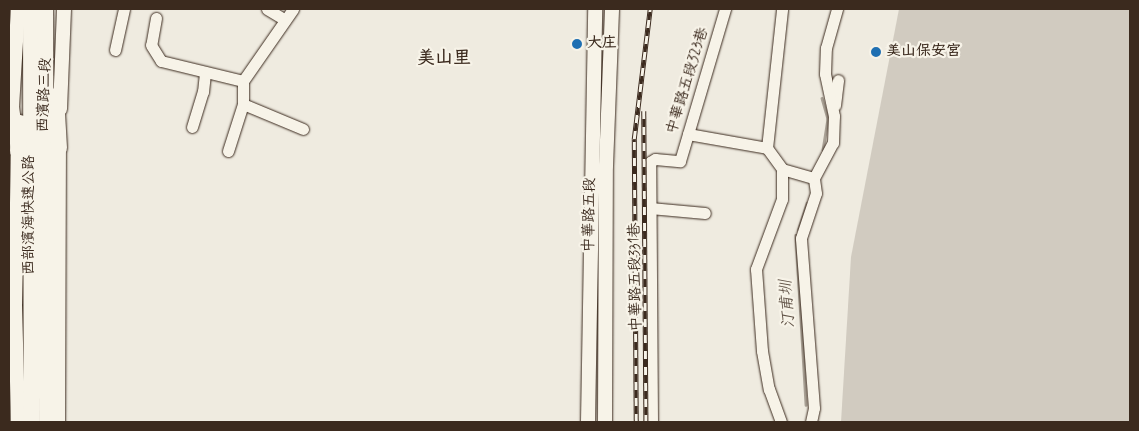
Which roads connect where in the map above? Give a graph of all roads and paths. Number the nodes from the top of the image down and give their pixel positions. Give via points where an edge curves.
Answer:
1 (18, 9) edge
2 (31, 9) edge
3 (45, 9) edge
4 (52, 9) edge
5 (64, 9) edge
6 (124, 9) edge
7 (267, 9) edge
8 (293, 9) edge
9 (595, 9) edge
10 (612, 9) edge
11 (725, 9) edge
12 (782, 9) edge
13 (837, 9) edge
14 (156, 18) dead end
15 (285, 20) junction
16 (115, 50) dead end
17 (205, 72) junction
18 (838, 80) dead end
19 (243, 81) junction
20 (243, 104) junction
21 (834, 116) junction
22 (192, 127) dead end
23 (303, 129) dead end
24 (688, 134) junction
25 (59, 148) junction
26 (767, 148) junction
27 (18, 151) junction
28 (228, 151) dead end
29 (680, 161) joint
30 (782, 169) junction
31 (814, 178) junction
32 (650, 208) junction
33 (705, 213) dead end
34 (605, 311) junction
35 (588, 312) junction
36 (18, 422) edge
37 (32, 422) edge
38 (47, 422) edge
39 (58, 422) edge
40 (588, 422) edge
41 (605, 422) edge
42 (652, 422) edge
43 (781, 422) edge
44 (811, 422) edge

1 - 27 main road, 西濱路三段 via 12,107
2 - 27 highway
2 - 37 highway, 西部濱海快速公路
3 - 38 highway, 西部濱海快速公路
4 - 25 highway
5 - 25 main road, 西濱路三段
6 - 16 street
7 - 15 street
8 - 15 street
9 - 35 main road, 中華路五段
10 - 34 main road, 中華路五段
11 - 24 street, 中華路五段323巷
12 - 26 street
13 - 21 street via 826,48 825,74
14 - 17 street via 151,45 161,61
15 - 19 street
17 - 19 street
17 - 22 street via 203,92
18 - 21 street
19 - 20 street
20 - 23 street
20 - 28 street
21 - 31 street via 833,143
24 - 26 street
24 - 29 street, 中華路五段323巷
25 - 39 main road, 西濱路三段
26 - 30 street
27 - 36 main road, 西濱路三段 via 15,312
29 - 32 street, 中華路五段331巷 via 656,159 650,162
30 - 31 street
30 - 43 street via 782,200 756,269 762,351
31 - 44 street via 816,193 801,238 814,408
32 - 33 street
32 - 42 street, 中華路五段331巷
34 - 35 street
34 - 41 main road, 中華路五段
35 - 40 main road, 中華路五段

